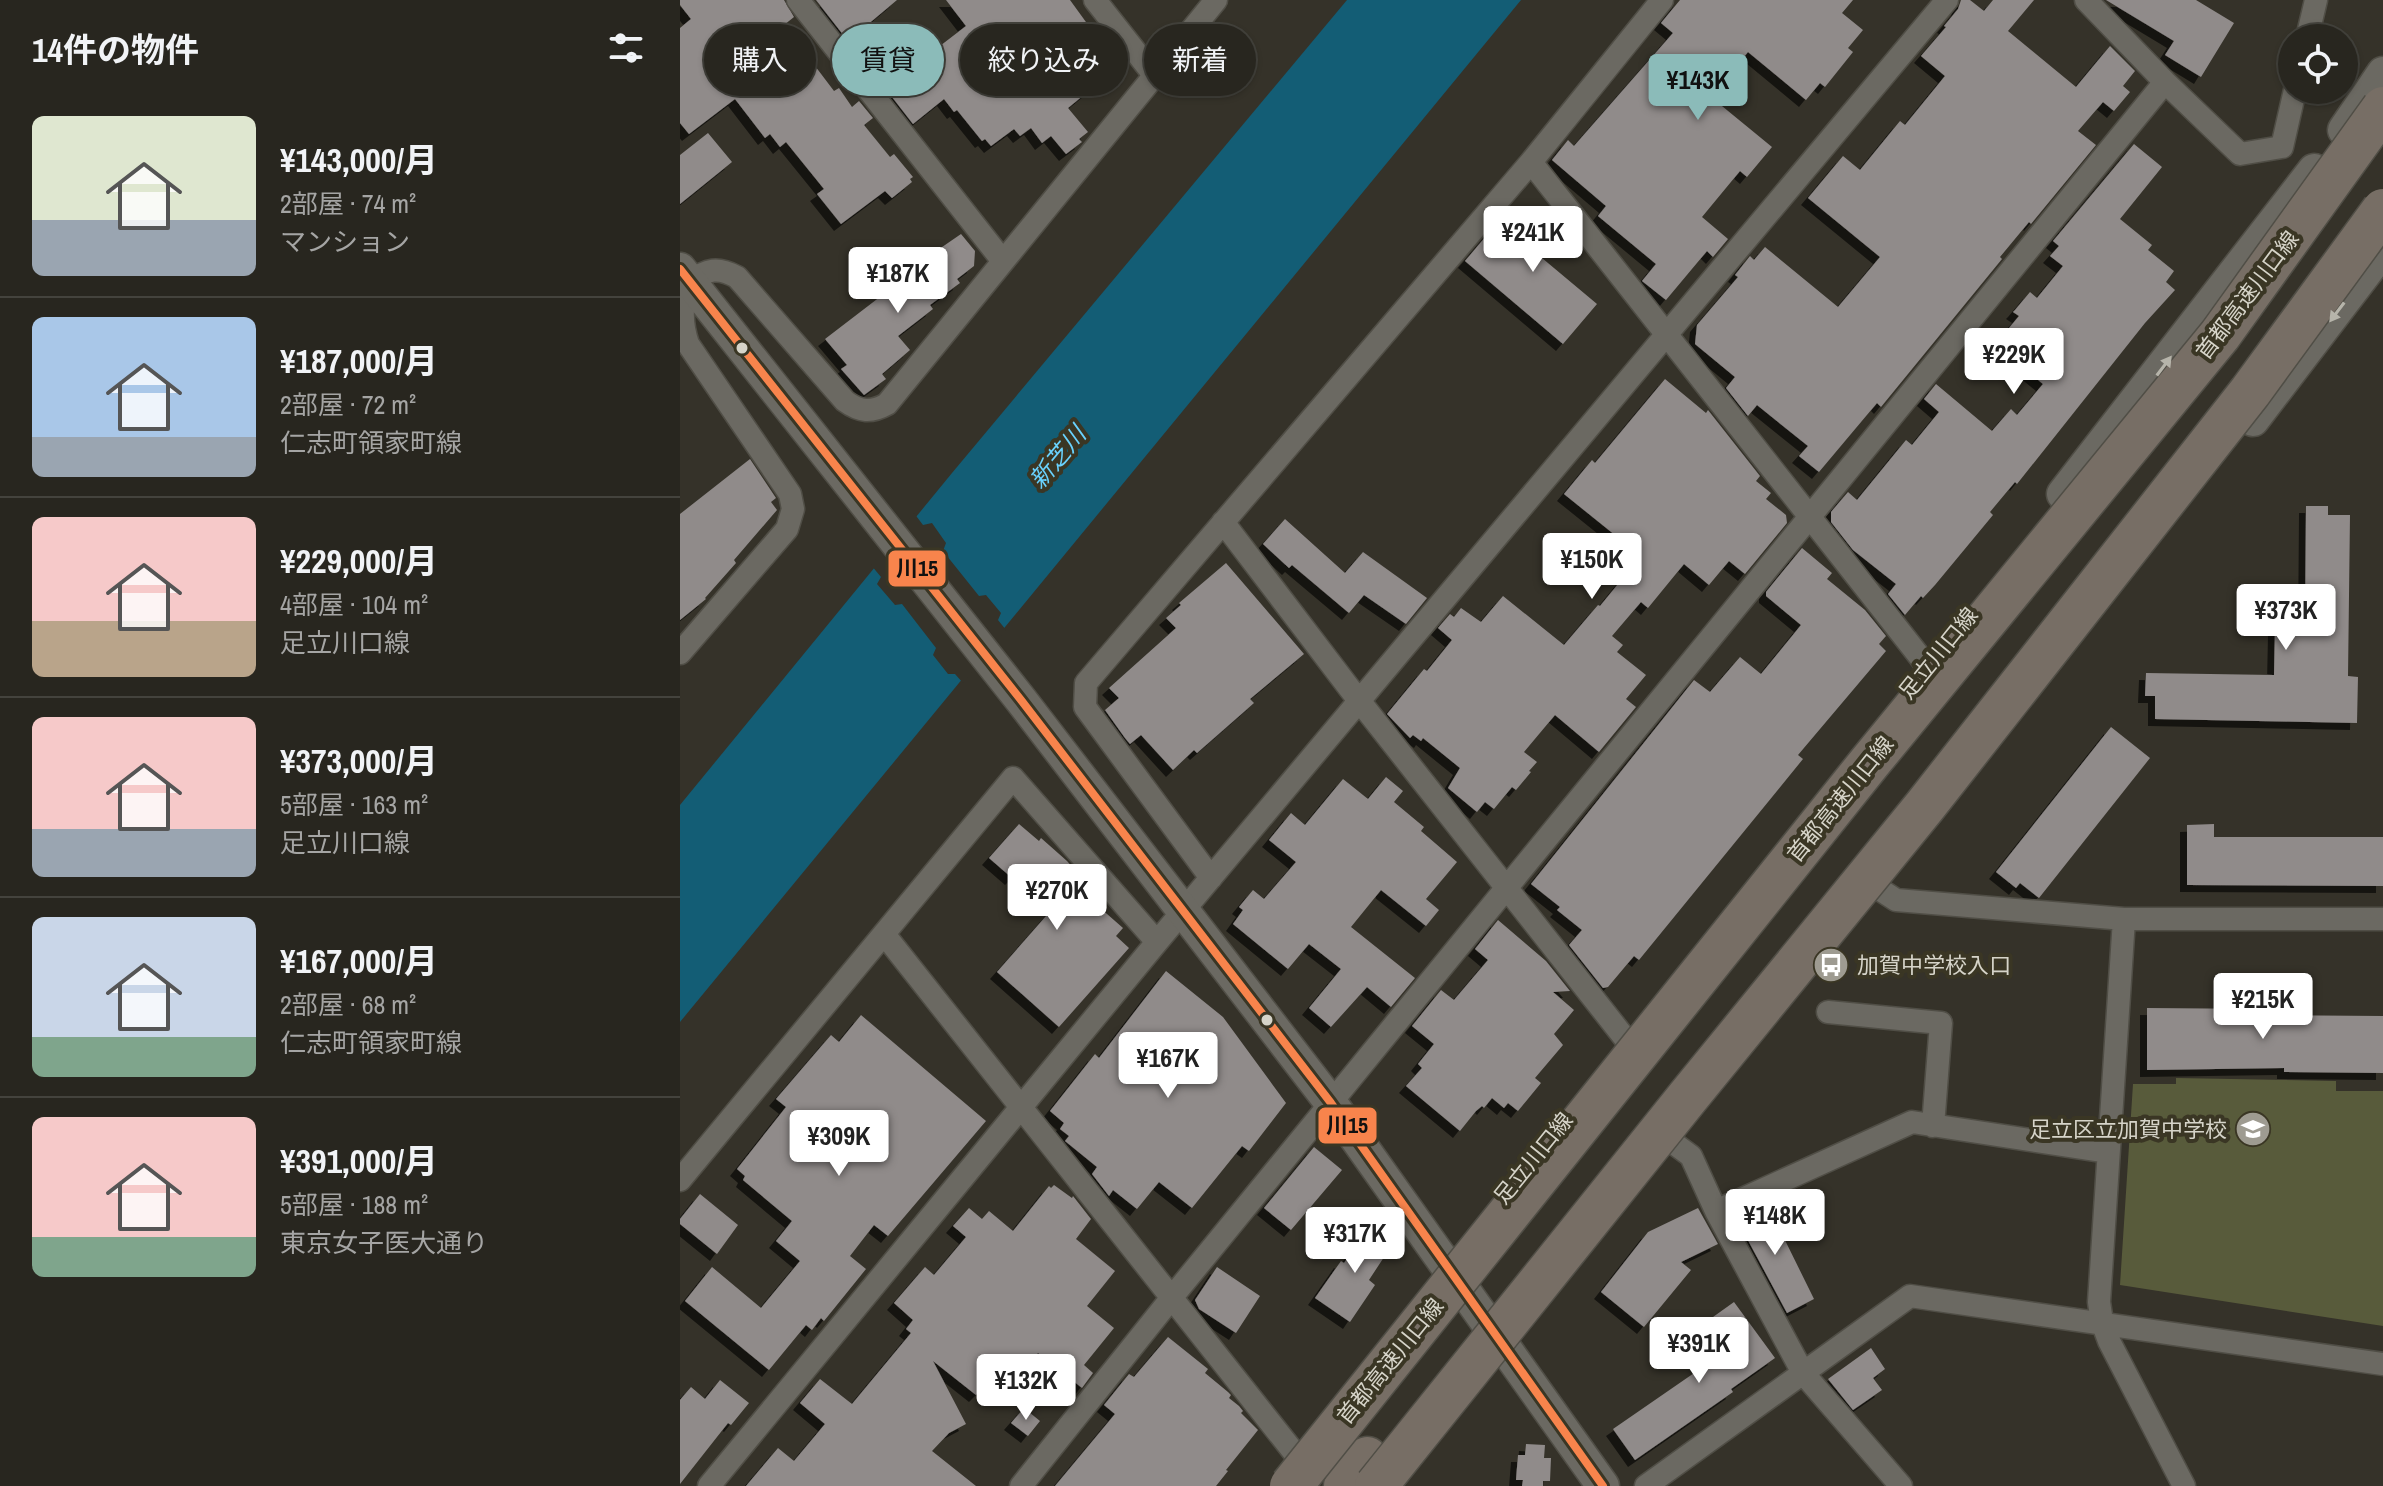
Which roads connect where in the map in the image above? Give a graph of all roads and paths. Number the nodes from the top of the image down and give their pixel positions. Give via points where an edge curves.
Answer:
1 (798, 0) edge
2 (1095, 0) edge
3 (1216, 0) edge
4 (1662, 0) edge
5 (1947, 0) edge
6 (2086, 0) edge
7 (2316, 0) edge
8 (1196, 24) edge
9 (2310, 24) edge
10 (1144, 62) edge
11 (2383, 73) edge
12 (2165, 82) junction
13 (1144, 87) edge
14 (2292, 104) edge
15 (2383, 108) edge
16 (1531, 162) junction
17 (2383, 210) edge
18 (2383, 250) edge
19 (1002, 260) junction
20 (684, 275) edge
21 (1666, 332) junction
22 (2099, 449) junction
23 (2180, 511) junction
24 (1809, 518) junction
25 (1223, 522) junction
26 (680, 653) edge
27 (1927, 666) junction
28 (1360, 701) junction
29 (1952, 718) junction
30 (1211, 878) junction
31 (1876, 887) junction
32 (1506, 888) junction
33 (1183, 912) junction
34 (2124, 919) junction
35 (2383, 919) edge
36 (884, 934) junction
37 (1157, 942) junction
38 (1828, 1012) dead end
39 (1627, 1041) junction
40 (1331, 1103) junction
41 (1022, 1107) junction
42 (1933, 1126) junction
43 (1672, 1142) junction
44 (2108, 1152) junction
45 (680, 1180) edge
46 (1716, 1211) junction
47 (1448, 1265) junction
48 (1173, 1296) junction
49 (2102, 1322) junction
50 (1507, 1348) junction
51 (2383, 1364) edge
52 (1803, 1373) junction
53 (1299, 1476) edge
54 (709, 1486) edge
55 (1021, 1486) edge
56 (1271, 1486) edge
57 (1345, 1486) edge
58 (1376, 1486) edge
59 (1397, 1486) edge
60 (1603, 1486) edge
61 (1646, 1486) edge
62 (1901, 1486) edge
63 (2184, 1486) edge

1 - 19 street
2 - 10 street
3 - 8 street
4 - 16 street
5 - 21 street
6 - 12 street
7 - 9 street
22 -> 11 main road, 足立川口線
12 - 14 street via 2240,154 2282,147
12 - 24 street
13 - 19 street
15 - 53 highway, 首都高速川口線, bridge via 2220,335 1870,762
16 - 21 street
16 - 25 street
17 - 58 highway, bridge via 2250,392 1935,793
18 -> 23 main road
19 - 20 street via 887,404 875,411 858,411 845,401 737,277 723,270
20 - 26 street via 682,327 688,344 790,494 793,509 787,529
20 - 33 main road
21 - 24 street
21 - 28 street
22 - 27 main road, 足立川口線
22 - 29 highway via 2012,619
23 - 29 highway
23 - 31 main road
24 - 27 street
24 - 32 street
25 - 28 street
25 - 30 street via 1086,683 1085,707
27 - 39 main road, 足立川口線
28 - 30 street
28 - 32 street
29 - 53 highway via 1565,1180
29 - 57 highway
30 - 33 street
31 - 34 street via 1896,900
31 - 43 main road
32 - 39 street
32 - 40 street
33 - 37 street
33 - 40 main road
34 - 35 street
34 - 44 street
36 - 37 street via 1013,778
36 - 41 street
36 - 45 street
37 - 41 street
38 - 42 street via 1941,1023
39 - 47 main road, 足立川口線
40 - 47 main road
40 - 48 street
41 - 48 street
41 - 54 street
42 - 44 street
42 - 46 street via 1912,1122
43 - 46 street via 1691,1156
43 - 50 main road
44 - 49 street via 2099,1283
46 - 52 street
47 - 50 main road
47 - 53 main road, 足立川口線
48 - 53 street
48 - 55 street
49 - 51 street
49 - 52 street via 1910,1296
49 - 63 street
50 - 59 main road
50 - 60 main road
52 - 61 street
52 - 62 street
53 - 56 main road, 足立川口線

